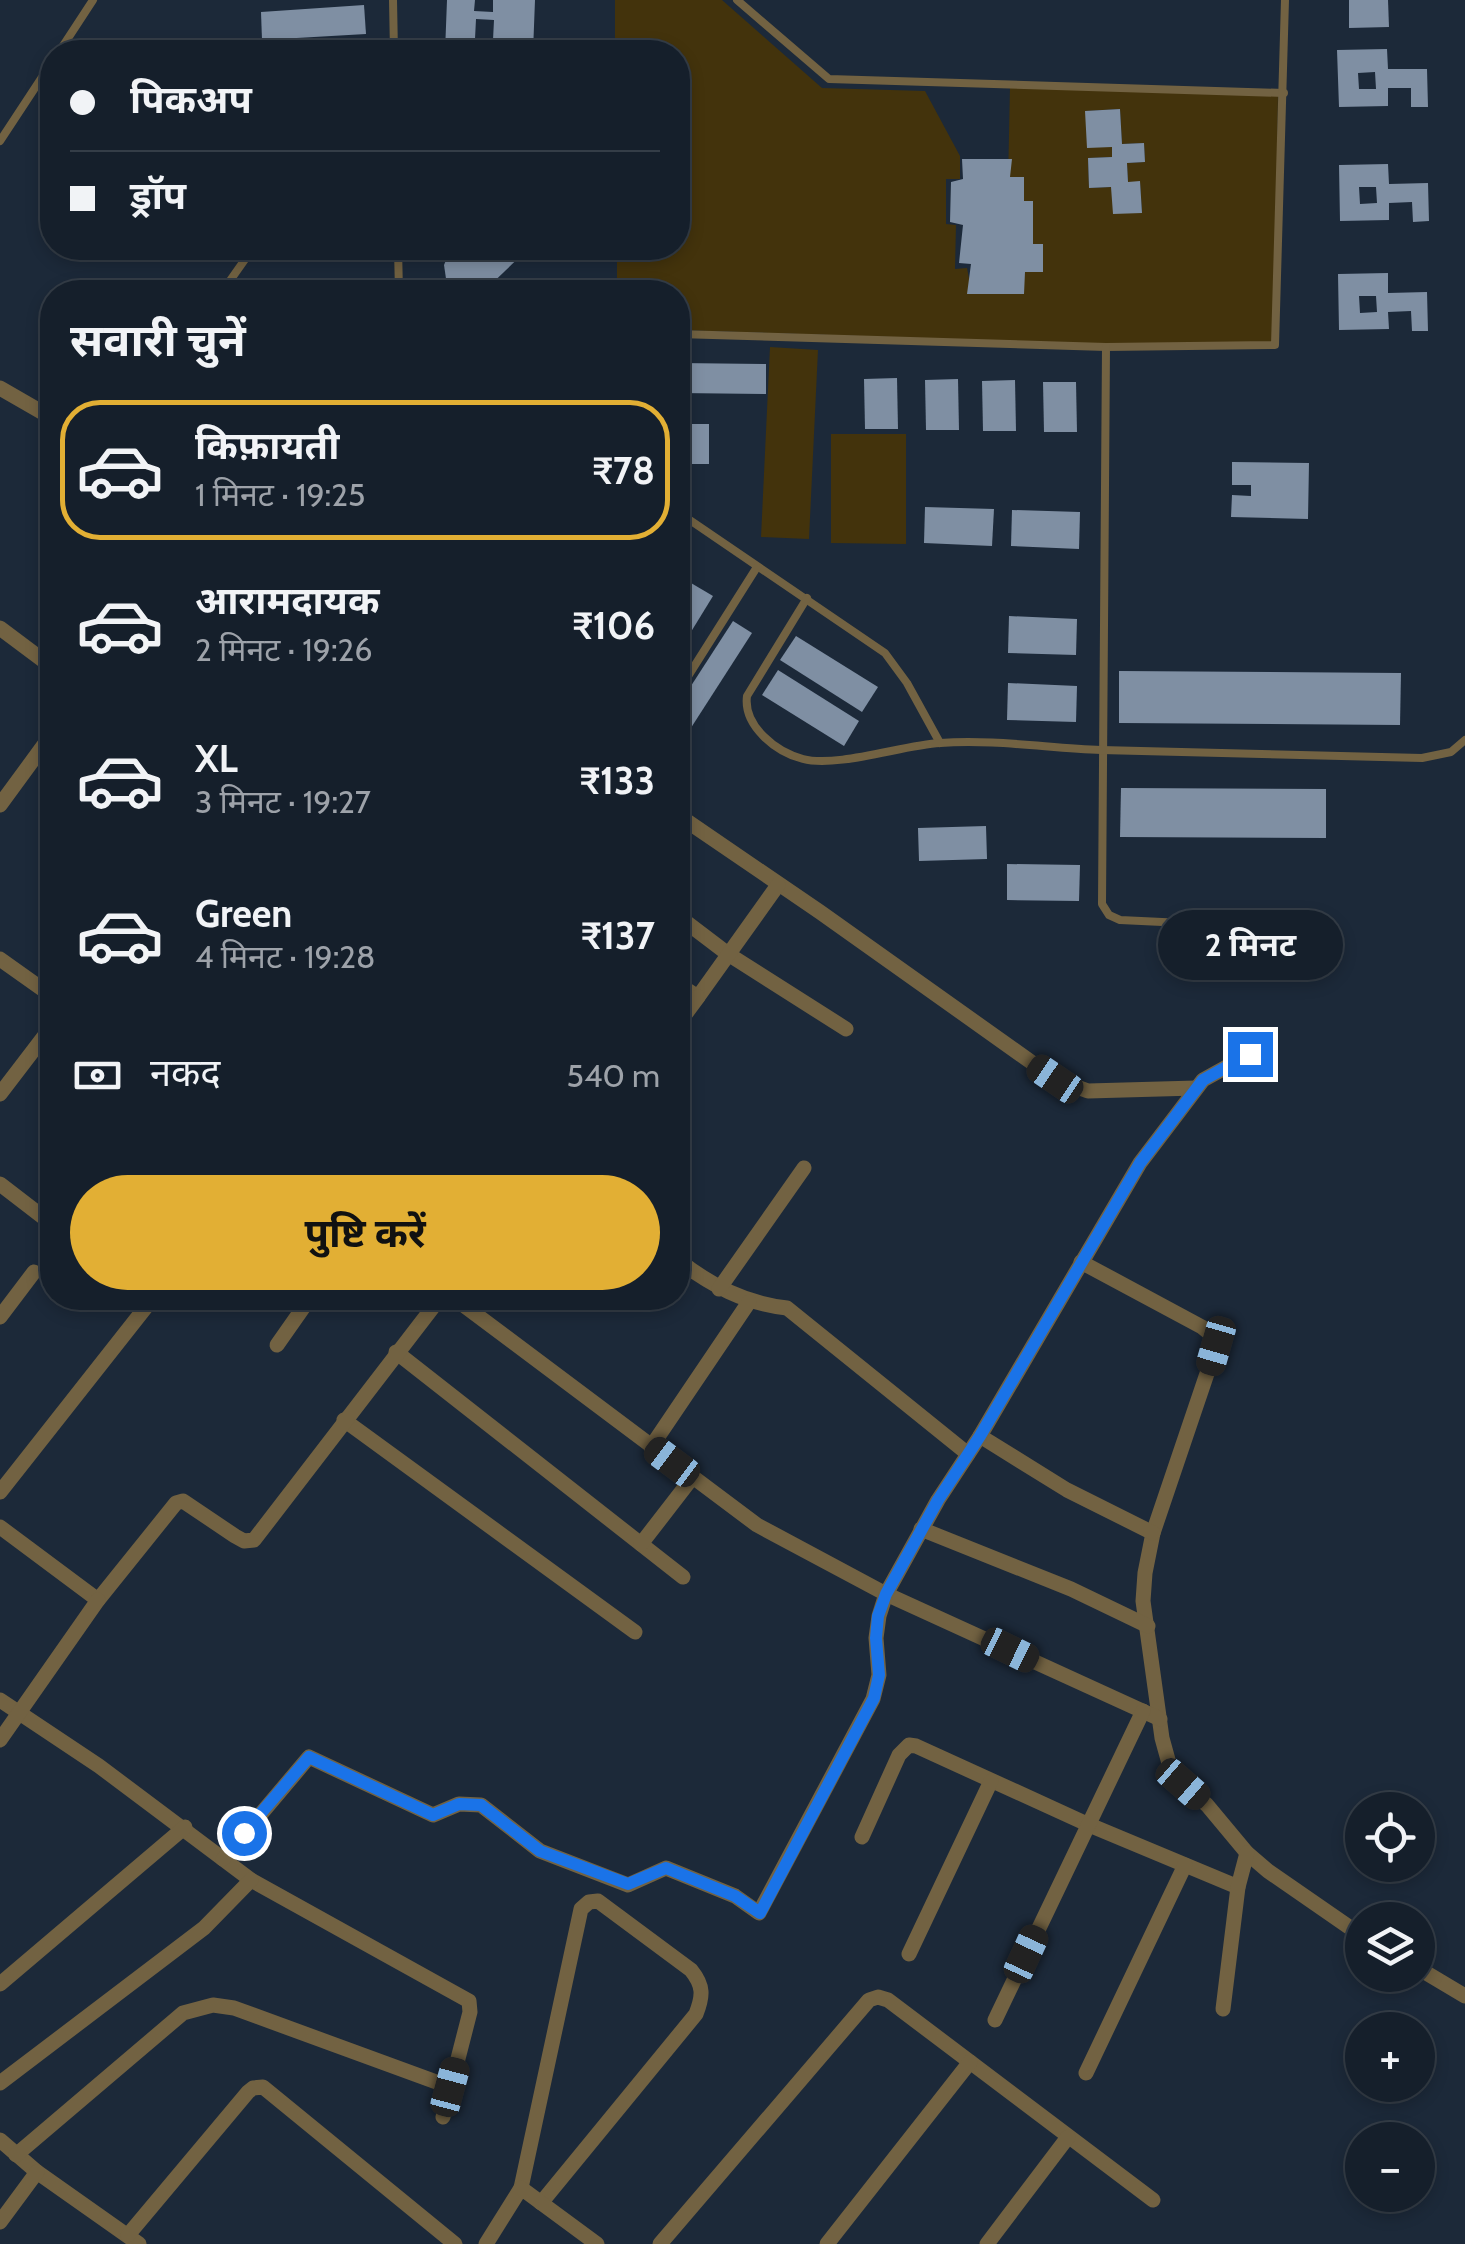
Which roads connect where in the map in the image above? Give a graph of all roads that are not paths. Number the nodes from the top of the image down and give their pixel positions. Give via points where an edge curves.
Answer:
1 (94, 0) edge
2 (393, 0) edge
3 (738, 0) edge
4 (1285, 0) edge
5 (66, 40) edge
6 (394, 40) edge
7 (40, 80) edge
8 (1284, 93) junction
9 (0, 141) edge
10 (690, 334) edge
11 (1106, 346) junction
12 (0, 388) edge
13 (40, 411) edge
14 (690, 520) edge
15 (757, 566) junction
16 (807, 598) junction
17 (0, 628) edge
18 (40, 659) edge
19 (690, 673) edge
20 (1465, 740) edge
21 (940, 742) junction
22 (40, 750) edge
23 (1102, 750) junction
24 (0, 805) edge
25 (690, 823) edge
26 (778, 885) junction
27 (690, 925) edge
28 (1268, 927) dead end
29 (728, 954) junction
30 (0, 959) edge
31 (40, 987) edge
32 (690, 992) edge
33 (698, 997) junction
34 (690, 1008) edge
35 (846, 1028) dead end
36 (40, 1042) edge
37 (1250, 1054) dead end
38 (1196, 1088) junction
39 (0, 1094) edge
40 (804, 1168) dead end
41 (0, 1184) edge
42 (40, 1215) edge
43 (1081, 1262) junction
44 (690, 1268) edge
45 (34, 1272) dead end
46 (719, 1289) junction
47 (749, 1302) junction
48 (142, 1310) edge
49 (302, 1310) edge
50 (430, 1310) edge
51 (470, 1310) edge
52 (0, 1318) edge
53 (277, 1345) dead end
54 (396, 1352) junction
55 (344, 1420) junction
56 (980, 1436) junction
57 (652, 1447) junction
58 (968, 1454) junction
59 (692, 1478) junction
60 (0, 1492) edge
61 (0, 1527) edge
62 (921, 1529) junction
63 (1153, 1533) junction
64 (642, 1544) junction
65 (684, 1577) dead end
66 (886, 1594) junction
67 (98, 1600) junction
68 (1148, 1626) junction
69 (635, 1632) dead end
70 (0, 1700) edge
71 (1143, 1711) junction
72 (19, 1714) junction
73 (1160, 1719) junction
74 (0, 1740) edge
75 (991, 1781) junction
76 (1088, 1824) junction
77 (184, 1827) junction
78 (862, 1837) dead end
79 (1247, 1853) junction
80 (223, 1859) junction
81 (1185, 1865) junction
82 (251, 1880) junction
83 (1238, 1887) junction
84 (1345, 1924) edge
85 (909, 1954) dead end
86 (1435, 1978) edge
87 (0, 1984) edge
88 (1465, 1996) edge
89 (1223, 2009) dead end
90 (994, 2020) dead end
91 (970, 2062) junction
92 (1086, 2072) dead end
93 (0, 2083) edge
94 (450, 2087) junction
95 (443, 2117) dead end
96 (1068, 2137) junction
97 (0, 2140) edge
98 (16, 2155) junction
99 (37, 2172) junction
100 (521, 2188) junction
101 (1153, 2200) dead end
102 (541, 2203) junction
103 (0, 2222) edge
104 (134, 2239) edge
105 (454, 2244) edge
106 (486, 2244) edge
107 (597, 2244) edge
108 (660, 2244) edge
109 (826, 2244) edge
110 (987, 2244) edge

1 - 5 lane
2 - 6 lane
3 - 8 lane via 829,79
4 - 8 lane
7 - 9 lane
8 - 11 lane via 1277,344
10 - 11 lane
11 - 23 lane
12 - 13 street
14 - 15 lane
15 - 16 lane
15 - 19 lane
16 - 21 lane via 885,652
16 - 21 lane via 747,696 752,724 806,760
17 - 18 street
20 - 23 lane via 1450,752 1422,758
21 - 23 lane
22 - 24 street
23 - 28 lane via 1102,904 1109,915
25 - 26 street
26 - 29 street
26 - 38 street via 1069,1086 1088,1092
27 - 29 street
29 - 33 street
29 - 35 street
30 - 31 street
32 - 33 street
33 - 34 street
36 - 39 street
37 - 38 street via 1212,1072
38 - 43 street via 1140,1163
40 - 46 street
41 - 42 street
43 - 56 street
43 - 63 street via 1213,1336 1216,1346
44 - 46 street
45 - 52 street
46 - 47 street
47 - 57 street
47 - 58 street via 787,1308
48 - 60 street
49 - 53 street
50 - 54 street
51 - 57 street
54 - 55 street
54 - 64 street
55 - 67 street via 254,1540 234,1536 184,1501 176,1503
55 - 69 street
56 - 58 street
56 - 63 street
57 - 59 street
58 - 62 street
59 - 64 street
59 - 66 street via 756,1525
61 - 67 street
62 - 66 street
62 - 68 street
63 - 68 street via 1143,1601
64 - 65 street
66 - 71 street
66 - 80 street via 874,1698 760,1913 666,1868 628,1884 540,1851 481,1805 459,1804 433,1815 309,1757
67 - 72 street
68 - 73 street
70 - 72 street
71 - 73 street
71 - 76 street
72 - 74 street
72 - 77 street
73 - 79 street via 1170,1767
75 - 76 street
75 - 78 street via 909,1745
75 - 85 street
76 - 81 street
76 - 90 street
77 - 80 street
77 - 87 street
79 - 83 street
79 - 84 street
80 - 82 street
81 - 83 street
81 - 92 street
82 - 93 street via 204,1928
82 - 94 street via 468,2001
83 - 89 street
86 - 88 street
91 - 96 street
91 - 108 street via 888,2000 868,2000
91 - 109 street
94 - 95 street
94 - 98 street via 234,2008 197,2008
96 - 101 street
96 - 110 street
97 - 98 street
98 - 99 street
99 - 103 street
99 - 104 street
100 - 102 street
100 - 102 street via 581,1909 598,1901 691,1970 702,1998 696,2014
100 - 106 street
102 - 107 street
104 - 105 street via 248,2092 263,2087

